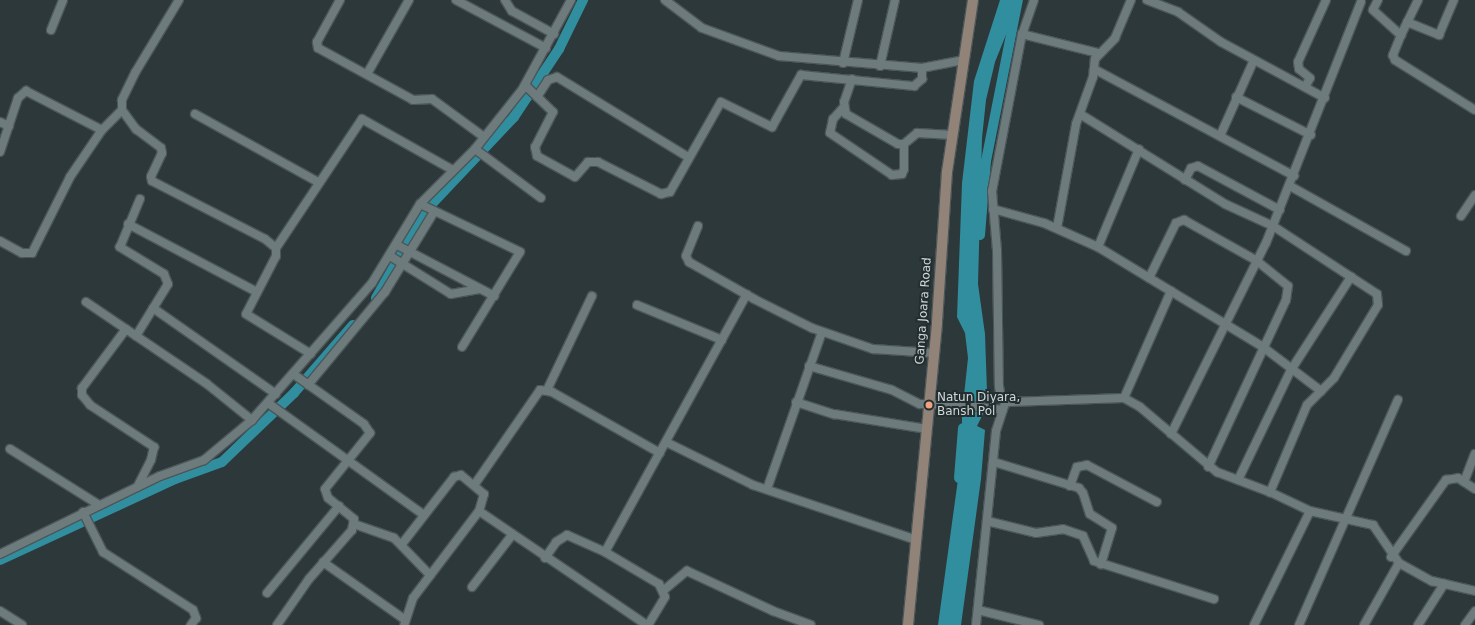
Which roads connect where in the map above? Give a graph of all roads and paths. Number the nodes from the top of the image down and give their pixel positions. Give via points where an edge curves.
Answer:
1 (63, 0) edge
2 (179, 0) edge
3 (340, 0) edge
4 (408, 0) edge
5 (456, 0) edge
6 (505, 0) edge
7 (571, 0) edge
8 (665, 0) edge
9 (858, 0) edge
10 (895, 0) edge
11 (973, 0) edge
12 (1034, 0) edge
13 (1131, 0) edge
14 (1147, 0) edge
15 (1326, 0) edge
16 (1378, 0) edge
17 (1418, 0) edge
18 (1454, 0) edge
19 (1359, 1) edge
20 (1373, 10) junction
21 (1407, 22) junction
22 (51, 30) dead end
23 (554, 34) junction
24 (1022, 34) junction
25 (1401, 35) junction
26 (546, 48) junction
27 (1098, 54) junction
28 (964, 60) junction
29 (1254, 60) junction
30 (843, 63) junction
31 (880, 66) junction
32 (922, 68) junction
33 (1094, 69) junction
34 (367, 74) junction
35 (852, 79) junction
36 (524, 85) junction
37 (1305, 87) junction
38 (1236, 96) junction
39 (537, 97) junction
40 (1325, 98) junction
41 (843, 108) junction
42 (122, 110) junction
43 (1475, 110) edge
44 (195, 114) dead end
45 (1080, 114) junction
46 (0, 122) edge
47 (9, 126) junction
48 (102, 130) junction
49 (953, 135) junction
50 (1311, 135) junction
51 (1220, 136) junction
52 (484, 137) junction
53 (904, 144) junction
54 (475, 149) junction
55 (1139, 149) junction
56 (0, 152) edge
57 (688, 157) junction
58 (453, 170) junction
59 (1294, 176) junction
60 (1185, 180) junction
61 (318, 182) junction
62 (1290, 186) junction
63 (1475, 195) edge
64 (541, 198) dead end
65 (140, 199) dead end
66 (420, 204) junction
67 (993, 209) junction
68 (1280, 210) junction
69 (434, 212) junction
70 (1461, 216) dead end
71 (128, 224) junction
72 (698, 226) dead end
73 (1273, 226) junction
74 (1057, 228) junction
75 (0, 242) edge
76 (1098, 247) junction
77 (276, 248) junction
78 (404, 248) junction
79 (1406, 251) dead end
80 (396, 260) junction
81 (1257, 261) junction
82 (1351, 277) junction
83 (1149, 278) junction
84 (480, 289) junction
85 (1171, 291) junction
86 (257, 292) junction
87 (747, 294) junction
88 (494, 296) junction
89 (592, 296) dead end
90 (86, 302) dead end
91 (637, 305) dead end
92 (154, 308) junction
93 (1225, 324) junction
94 (126, 329) junction
95 (822, 332) junction
96 (136, 336) junction
97 (722, 340) junction
98 (462, 347) dead end
99 (1263, 347) junction
100 (934, 353) junction
101 (311, 354) junction
102 (809, 366) junction
103 (1291, 370) junction
104 (301, 380) junction
105 (547, 390) junction
106 (1320, 391) junction
107 (276, 394) junction
108 (1124, 398) junction
109 (1398, 400) dead end
110 (1006, 401) junction
111 (796, 402) junction
112 (930, 404) junction
113 (274, 407) junction
114 (1003, 410) junction
115 (252, 420) junction
116 (927, 429) junction
117 (1171, 434) junction
118 (666, 442) junction
119 (10, 449) dead end
120 (660, 453) junction
121 (1475, 454) edge
122 (350, 461) junction
123 (994, 462) junction
124 (1208, 467) junction
125 (1238, 480) junction
126 (1464, 482) junction
127 (475, 484) junction
128 (1070, 486) junction
129 (137, 487) junction
130 (767, 489) junction
131 (1475, 489) edge
132 (1270, 492) junction
133 (1157, 502) dead end
134 (99, 505) junction
135 (339, 506) junction
136 (1310, 511) junction
137 (479, 512) junction
138 (424, 515) junction
139 (85, 518) junction
140 (1344, 518) junction
141 (987, 521) junction
142 (354, 524) junction
143 (512, 535) junction
144 (916, 540) junction
145 (0, 544) edge
146 (402, 544) junction
147 (3, 552) edge
148 (605, 552) junction
149 (1391, 557) junction
150 (545, 558) junction
151 (324, 562) junction
152 (1101, 564) junction
153 (1398, 564) junction
154 (430, 575) junction
155 (1444, 584) junction
156 (472, 587) dead end
157 (664, 590) junction
158 (1475, 591) edge
159 (267, 593) dead end
160 (1214, 599) dead end
161 (978, 610) junction
162 (1475, 611) edge
163 (1, 614) edge
164 (404, 622) edge
165 (22, 625) edge
166 (191, 625) edge
167 (277, 625) edge
168 (647, 625) edge
169 (811, 625) edge
170 (908, 625) edge
171 (976, 625) edge
172 (1039, 625) edge
173 (1254, 625) edge
174 (1299, 625) edge
175 (1364, 625) edge
176 (1418, 625) edge
177 (1465, 625) edge

1 - 22 street
2 - 42 street via 135,73 122,100
3 - 34 street via 317,42 318,48
4 - 34 street
5 - 26 street
6 - 23 street via 512,11
7 - 23 street
8 - 30 street via 702,28 770,55
9 - 30 street
10 - 31 street
11 - 28 main road, Ganga Joara Road
12 - 24 street
13 - 27 street via 1115,38
14 - 29 street via 1178,12 1221,42
15 - 37 street via 1298,62 1299,69 1310,78
16 - 20 street
17 - 21 street
18 - 21 street via 1439,35
19 - 20 street
19 - 40 street
20 - 25 street
21 - 25 street
23 - 26 street
24 - 27 street
24 - 67 street via 1004,118 992,192
25 - 43 street via 1393,55 1395,60
26 - 36 street
27 - 33 street
28 - 32 street
28 - 49 main road, Ganga Joara Road
29 - 37 street
29 - 38 street
30 - 31 street
31 - 32 street
32 - 35 street via 922,79 914,86
33 - 45 street
33 - 51 street
34 - 52 street via 413,100 432,99
35 - 41 street
35 - 57 street via 801,75 772,127 721,102
36 - 39 street
36 - 52 street
37 - 40 street
38 - 50 street
38 - 51 street
39 - 57 street via 548,80 557,77
39 - 57 street via 553,112 535,152 571,176 580,175 588,162 592,161 666,194 670,192
40 - 50 street
41 - 53 street via 853,118 898,144
41 - 53 street via 833,119 830,133 892,175 902,174
42 - 48 street
42 - 77 street via 136,129 161,148 162,153 151,177 152,181 265,239
44 - 61 street
45 - 55 street
45 - 74 street
46 - 47 street
47 - 48 street via 18,98 26,91
47 - 56 street
48 - 75 street via 70,177 32,253 22,253
49 - 53 street via 917,134
49 - 100 main road, Ganga Joara Road via 947,172
50 - 59 street
51 - 59 street
52 - 54 street
54 - 58 street
54 - 64 street
55 - 60 street
55 - 76 street
58 - 61 street via 362,118
58 - 66 street
59 - 62 street
60 - 68 street via 1191,168 1198,166
60 - 73 street via 1232,208
61 - 77 street
62 - 68 street
62 - 79 street
63 - 70 street
65 - 71 street
66 - 69 street
66 - 78 street
67 - 74 street
67 - 110 street via 997,250 999,394
68 - 73 street
69 - 78 street
69 - 88 street via 520,252
71 - 86 street
71 - 92 street via 120,247 168,279
72 - 87 street via 686,256 689,262
73 - 81 street
73 - 82 street
74 - 76 street
76 - 83 street
77 - 86 street via 276,256
78 - 80 street
78 - 80 street
78 - 84 street
80 - 84 street via 451,294
80 - 101 street via 372,283
80 - 104 street via 380,298
81 - 83 street via 1184,220 1176,223
81 - 93 street
81 - 99 street via 1288,286 1286,300
82 - 103 street
82 - 106 street via 1377,294 1378,305 1334,378
83 - 85 street
84 - 88 street
85 - 93 street
85 - 108 street
86 - 101 street via 246,314
87 - 95 street
87 - 97 street
88 - 98 street
89 - 105 street
90 - 94 street
91 - 97 street
92 - 96 street
92 - 107 street
93 - 99 street
93 - 117 street
94 - 96 street
94 - 129 street via 82,388 82,395 90,404 154,447
95 - 100 street via 873,349
95 - 102 street
96 - 115 street via 207,384
97 - 118 street
99 - 103 street
99 - 124 street
100 - 112 main road, Ganga Joara Road
101 - 104 street
102 - 111 street
102 - 112 street via 892,390 920,404
103 - 106 street
103 - 125 street
104 - 107 street
104 - 122 street via 369,428 366,440
105 - 120 street
105 - 127 street via 536,393
106 - 132 street via 1307,406
107 - 113 street
108 - 110 street
108 - 117 street via 1140,407
109 - 140 street
110 - 114 street
111 - 116 street via 842,415
111 - 130 street
112 - 114 street
112 - 116 main road, Ganga Joara Road
113 - 115 street
113 - 122 street
114 - 123 street via 996,431
115 - 129 street via 204,460
116 - 144 main road, Ganga Joara Road
117 - 124 street
118 - 120 street
118 - 130 street via 744,481
119 - 134 street
120 - 148 street
121 - 126 street
122 - 135 street via 325,489 325,494
122 - 138 street
123 - 128 street
123 - 141 street
124 - 125 street
125 - 132 street
126 - 131 street
126 - 149 street via 1451,477 1446,480
127 - 137 street via 484,494
127 - 138 street via 461,475 454,477
128 - 133 street via 1077,467 1087,465
128 - 152 street via 1083,493 1090,514 1112,528
129 - 134 street
130 - 144 street
132 - 136 street
134 - 139 street
135 - 142 street via 350,514
135 - 159 street
136 - 140 street
136 - 173 street
137 - 143 street
137 - 154 street
138 - 146 street
139 - 147 street
139 - 166 street via 98,545 106,555 193,610 196,618
140 - 149 street via 1373,525
140 - 174 street
141 - 152 street via 1036,533 1063,529 1083,536 1090,556
141 - 161 street
142 - 146 street via 386,534
142 - 151 street
143 - 150 street
143 - 156 street
144 - 170 main road, Ganga Joara Road
145 - 147 street
146 - 154 street
148 - 150 street via 567,534 556,542
148 - 157 street
149 - 153 street
150 - 168 street
151 - 164 street
151 - 167 street
152 - 160 street
153 - 155 street
153 - 175 street
154 - 164 street via 413,598
155 - 158 street
155 - 176 street
157 - 168 street via 663,601
157 - 169 street via 688,571 773,611
161 - 171 street
161 - 172 street
162 - 177 street
163 - 165 street

